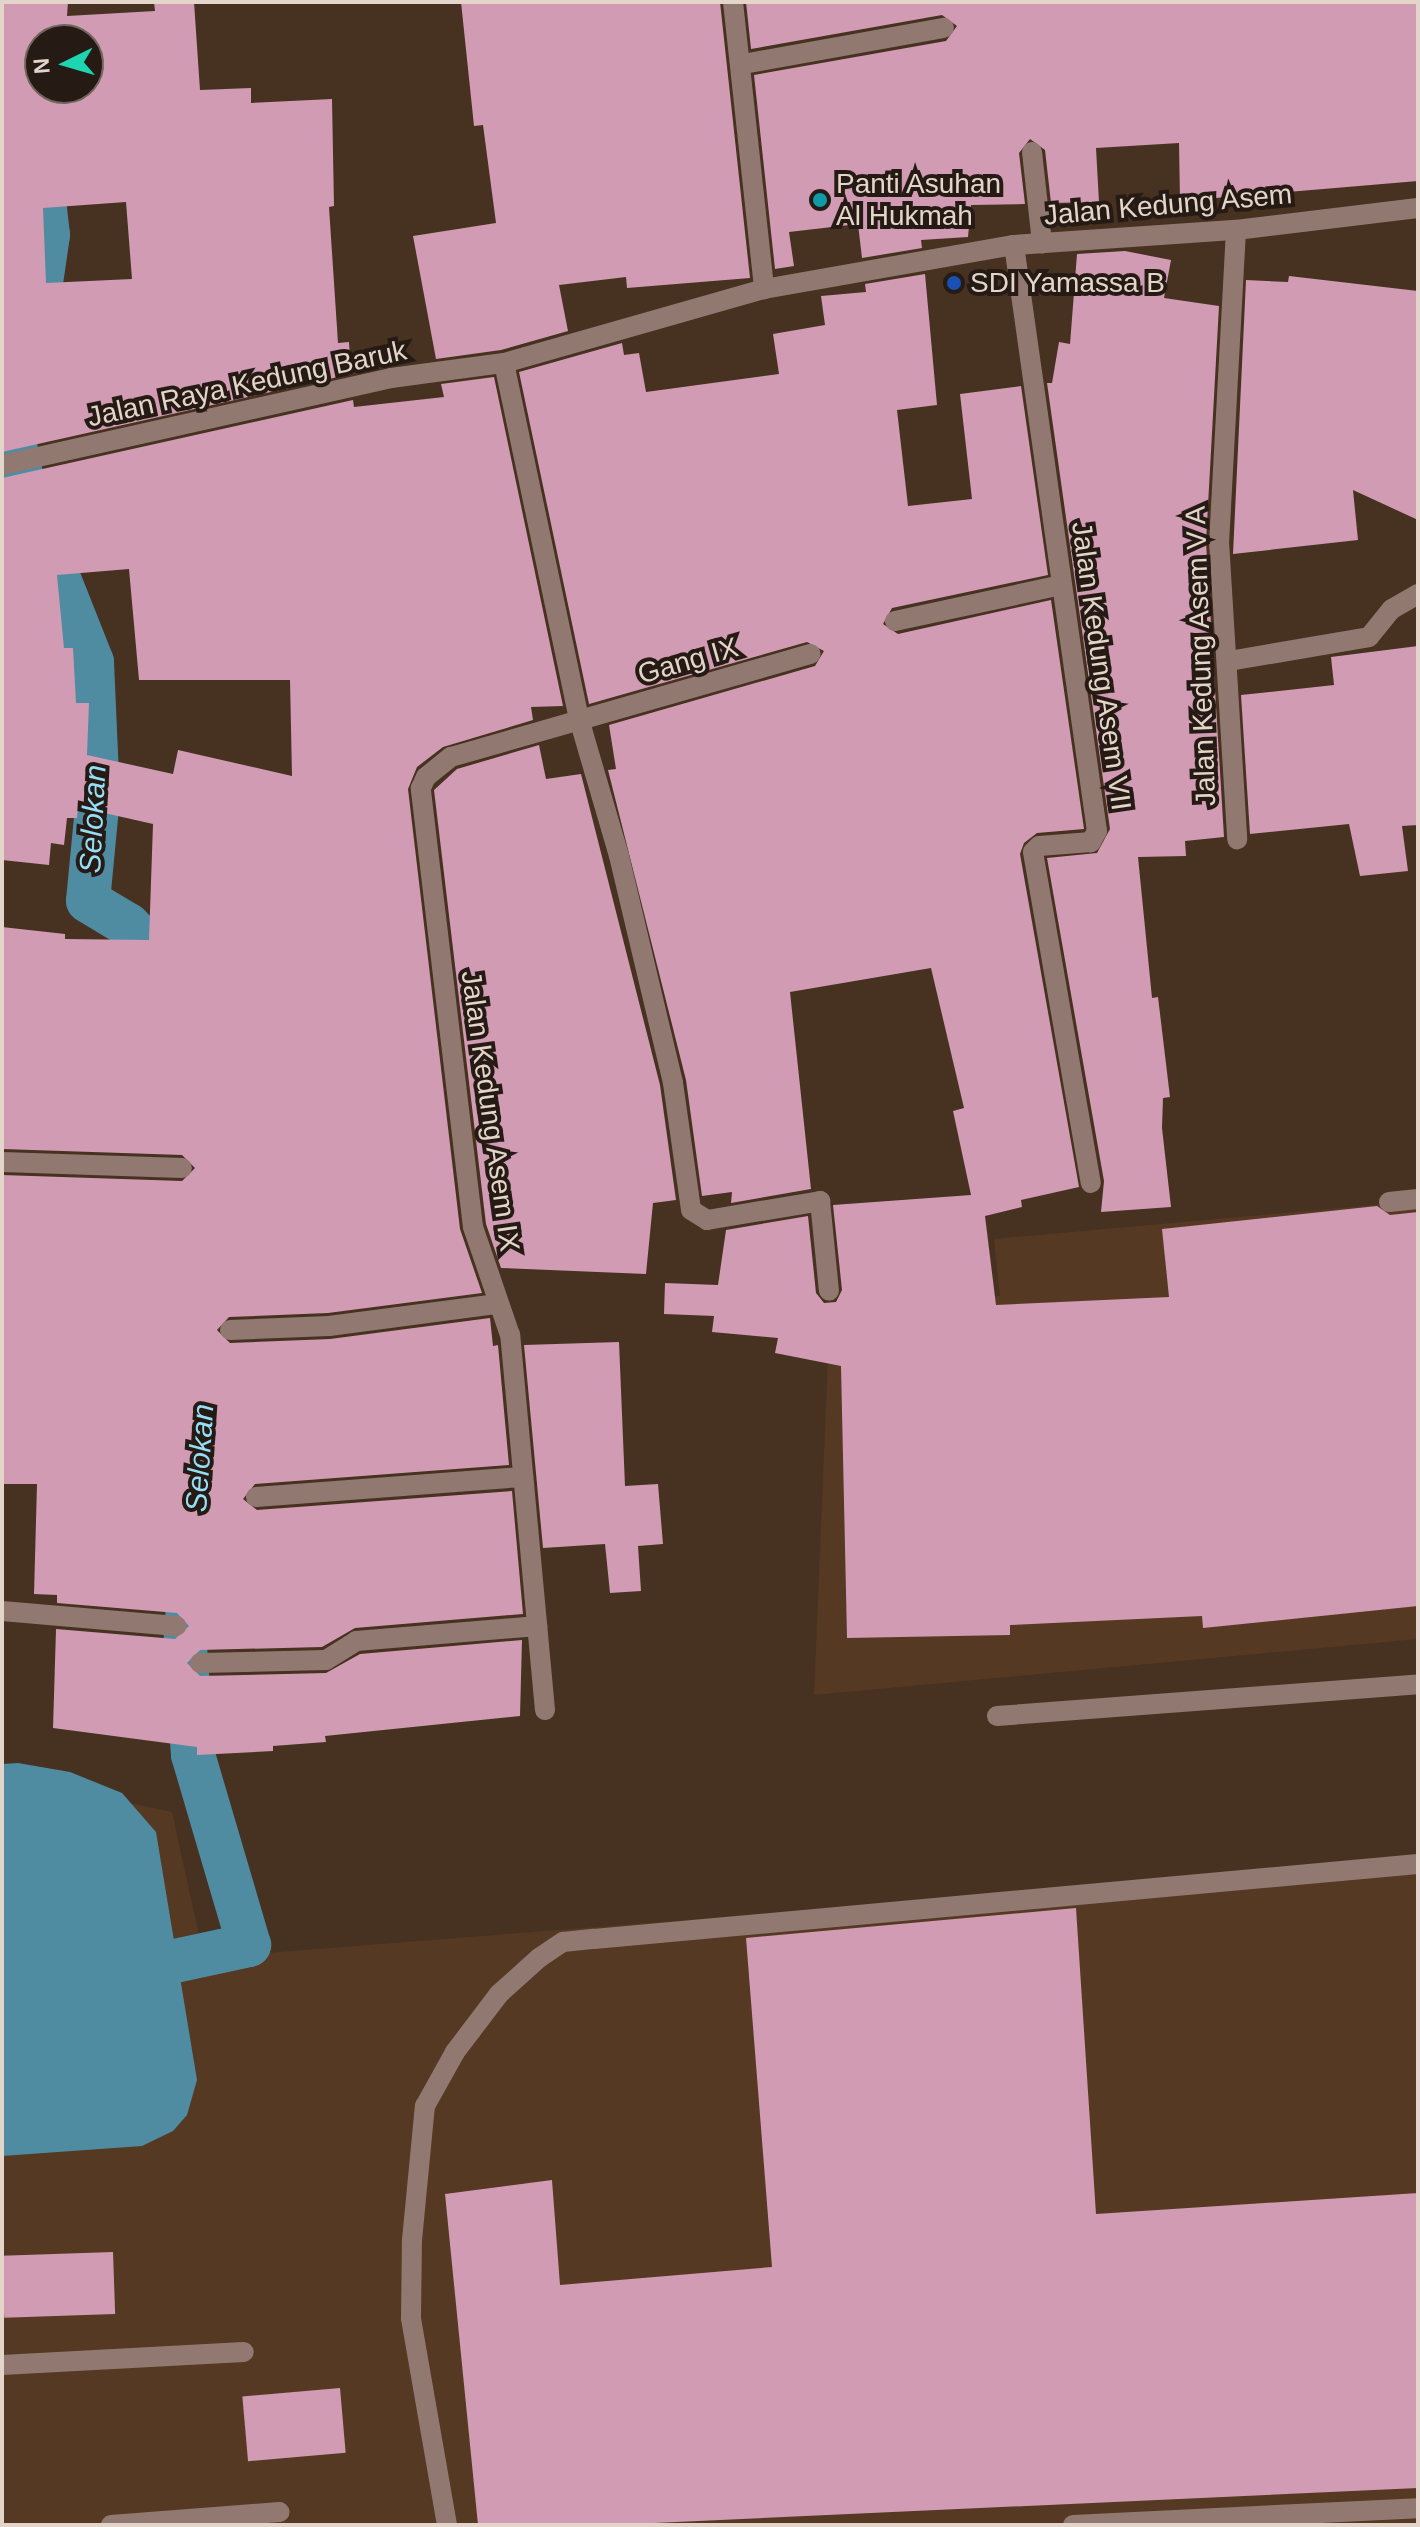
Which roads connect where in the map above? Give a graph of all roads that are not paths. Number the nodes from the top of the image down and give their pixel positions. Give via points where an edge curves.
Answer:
1 (733, 2) edge
2 (944, 28) dead end
3 (743, 64) junction
4 (1032, 152) dead end
5 (1418, 208) edge
6 (1236, 230) junction
7 (1042, 243) junction
8 (1014, 245) junction
9 (764, 289) junction
10 (504, 363) junction
11 (15, 463) edge
12 (1061, 585) junction
13 (1418, 594) edge
14 (895, 621) dead end
15 (811, 654) dead end
16 (1229, 661) junction
17 (579, 719) junction
18 (1237, 839) dead end
19 (2, 1162) edge
20 (182, 1168) dead end
21 (1091, 1183) dead end
22 (1418, 1199) edge
23 (1389, 1202) dead end
24 (829, 1291) dead end
25 (496, 1304) junction
26 (230, 1330) dead end
27 (523, 1477) junction
28 (256, 1497) dead end
29 (2, 1611) edge
30 (176, 1626) dead end
31 (537, 1626) junction
32 (200, 1663) dead end
33 (1418, 1684) edge
34 (545, 1710) dead end
35 (997, 1716) dead end
36 (1418, 1864) edge
37 (244, 2352) dead end
38 (2, 2365) edge
39 (1418, 2508) edge
40 (279, 2512) dead end
41 (111, 2525) edge
42 (447, 2525) edge
43 (1073, 2525) edge

1 - 3 street
2 - 3 street
3 - 9 street
4 - 7 street
5 - 6 street, Jalan Kedung Asem
6 - 7 street, Jalan Kedung Asem
6 - 16 street, Jalan Kedung Asem V A via 1219,541
7 - 8 street, Jalan Kedung Asem
8 - 9 street, Jalan Kedung Asem
8 - 12 street, Jalan Kedung Asem VII
9 - 10 street, Jalan Kedung Asem
10 - 11 street, Jalan Raya Kedung Baruk via 391,378
10 - 17 street
12 - 14 street
12 - 21 street, Jalan Kedung Asem VII via 1096,837 1033,852
13 - 16 street via 1392,609 1369,637
15 - 17 street, Gang IX
16 - 18 street, Jalan Kedung Asem V A
17 - 24 street via 619,856 673,1083 691,1210 707,1220 820,1201
17 - 25 street, Jalan Kedung Asem IX via 451,757 426,777 421,788 473,1227
19 - 20 street
22 - 23 street
25 - 26 street via 329,1326
25 - 27 street, Jalan Kedung Asem IX via 509,1325
27 - 28 street
27 - 31 street, Jalan Kedung Asem IX
29 - 30 street
31 - 32 street via 356,1641 326,1660
31 - 34 street, Jalan Kedung Asem IX
33 - 35 street
36 - 42 street via 563,1942 539,1958 499,1994 463,2040 425,2106 412,2240 411,2318
37 - 38 street
39 - 43 street
40 - 41 street

